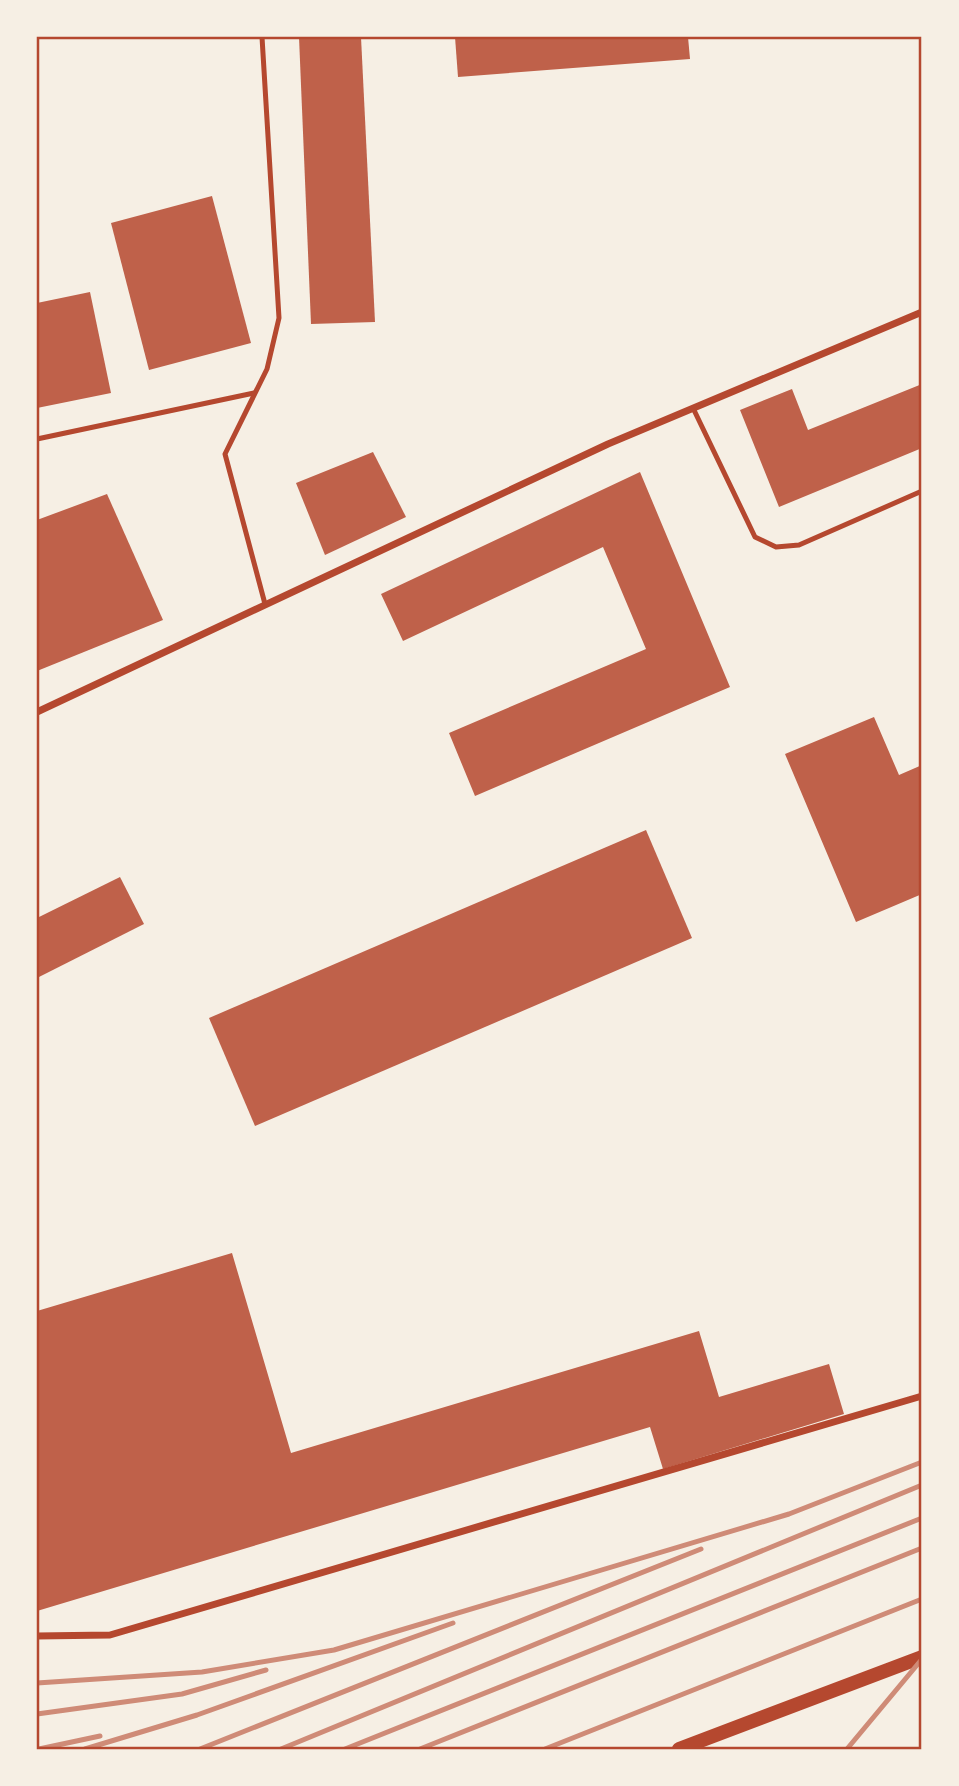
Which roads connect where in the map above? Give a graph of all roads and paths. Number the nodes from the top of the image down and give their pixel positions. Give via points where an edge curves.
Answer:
1 (262, 37) edge
2 (922, 312) edge
3 (254, 393) junction
4 (693, 408) junction
5 (37, 439) edge
6 (922, 491) edge
7 (265, 604) junction
8 (37, 712) edge
9 (922, 1396) edge
10 (37, 1636) edge
11 (922, 1657) edge
12 (679, 1749) edge

1 - 3 lane via 279,318 267,369
2 - 4 street
3 - 5 lane
3 - 7 lane via 225,454
4 - 6 lane via 755,537 776,547 799,545
4 - 7 street
7 - 8 street
9 - 10 street via 110,1635
11 - 12 main road

